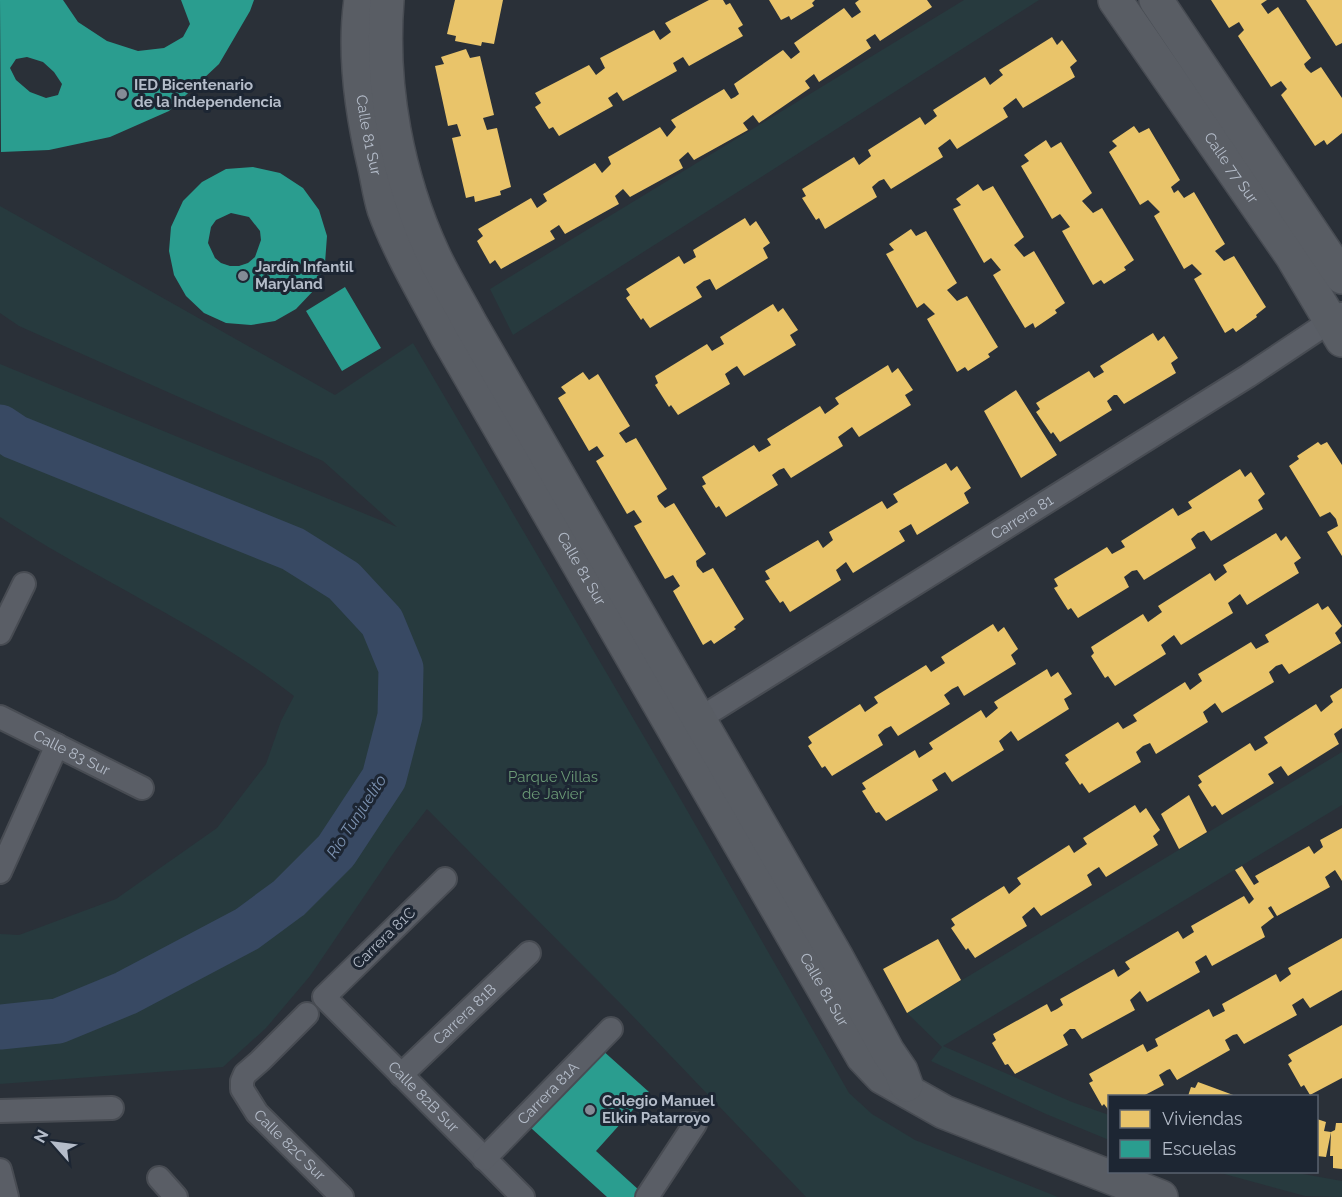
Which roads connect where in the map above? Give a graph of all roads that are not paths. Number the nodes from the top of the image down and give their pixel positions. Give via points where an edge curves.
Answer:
1 (361, 0) edge
2 (387, 0) edge
3 (1115, 0) edge
4 (1156, 0) edge
5 (1342, 277) edge
6 (1338, 324) edge
7 (24, 584) dead end
8 (0, 633) edge
9 (0, 717) edge
10 (699, 719) junction
11 (57, 746) junction
12 (142, 788) dead end
13 (0, 872) edge
14 (445, 879) dead end
15 (529, 953) dead end
16 (324, 997) joint
17 (308, 1014) dead end
18 (611, 1029) dead end
19 (401, 1075) junction
20 (909, 1093) junction
21 (112, 1108) dead end
22 (0, 1111) edge
23 (695, 1124) dead end
24 (484, 1159) junction
25 (0, 1170) edge
26 (159, 1178) dead end
27 (7, 1197) edge
28 (176, 1197) edge
29 (342, 1197) edge
30 (523, 1197) edge
31 (647, 1197) edge
32 (1160, 1197) edge

1 - 20 street, Calle 81 Sur via 359,85 383,206 395,237 447,336 863,1057 882,1077
2 - 10 street, Calle 81 Sur via 390,113 410,193 433,254
3 - 6 street, Calle 77 Sur
4 - 5 street, Calle 77 Sur
6 - 10 street, Carrera 81 via 1248,376
7 - 8 street
9 - 11 street, Calle 83 Sur
10 - 20 street, Calle 81 Sur via 901,1071
11 - 12 street, Calle 83 Sur
11 - 13 street
14 - 16 street, Carrera 81C
15 - 19 street, Carrera 81B
16 - 19 street, Calle 82B Sur
17 - 29 street, Calle 82C Sur via 244,1074 242,1089 257,1113
18 - 24 street, Carrera 81A
19 - 24 street, Calle 82B Sur
20 - 32 street, Calle 81 Sur via 944,1112
21 - 22 street
23 - 31 street
24 - 30 street, Calle 82B Sur
25 - 27 street
26 - 28 street

